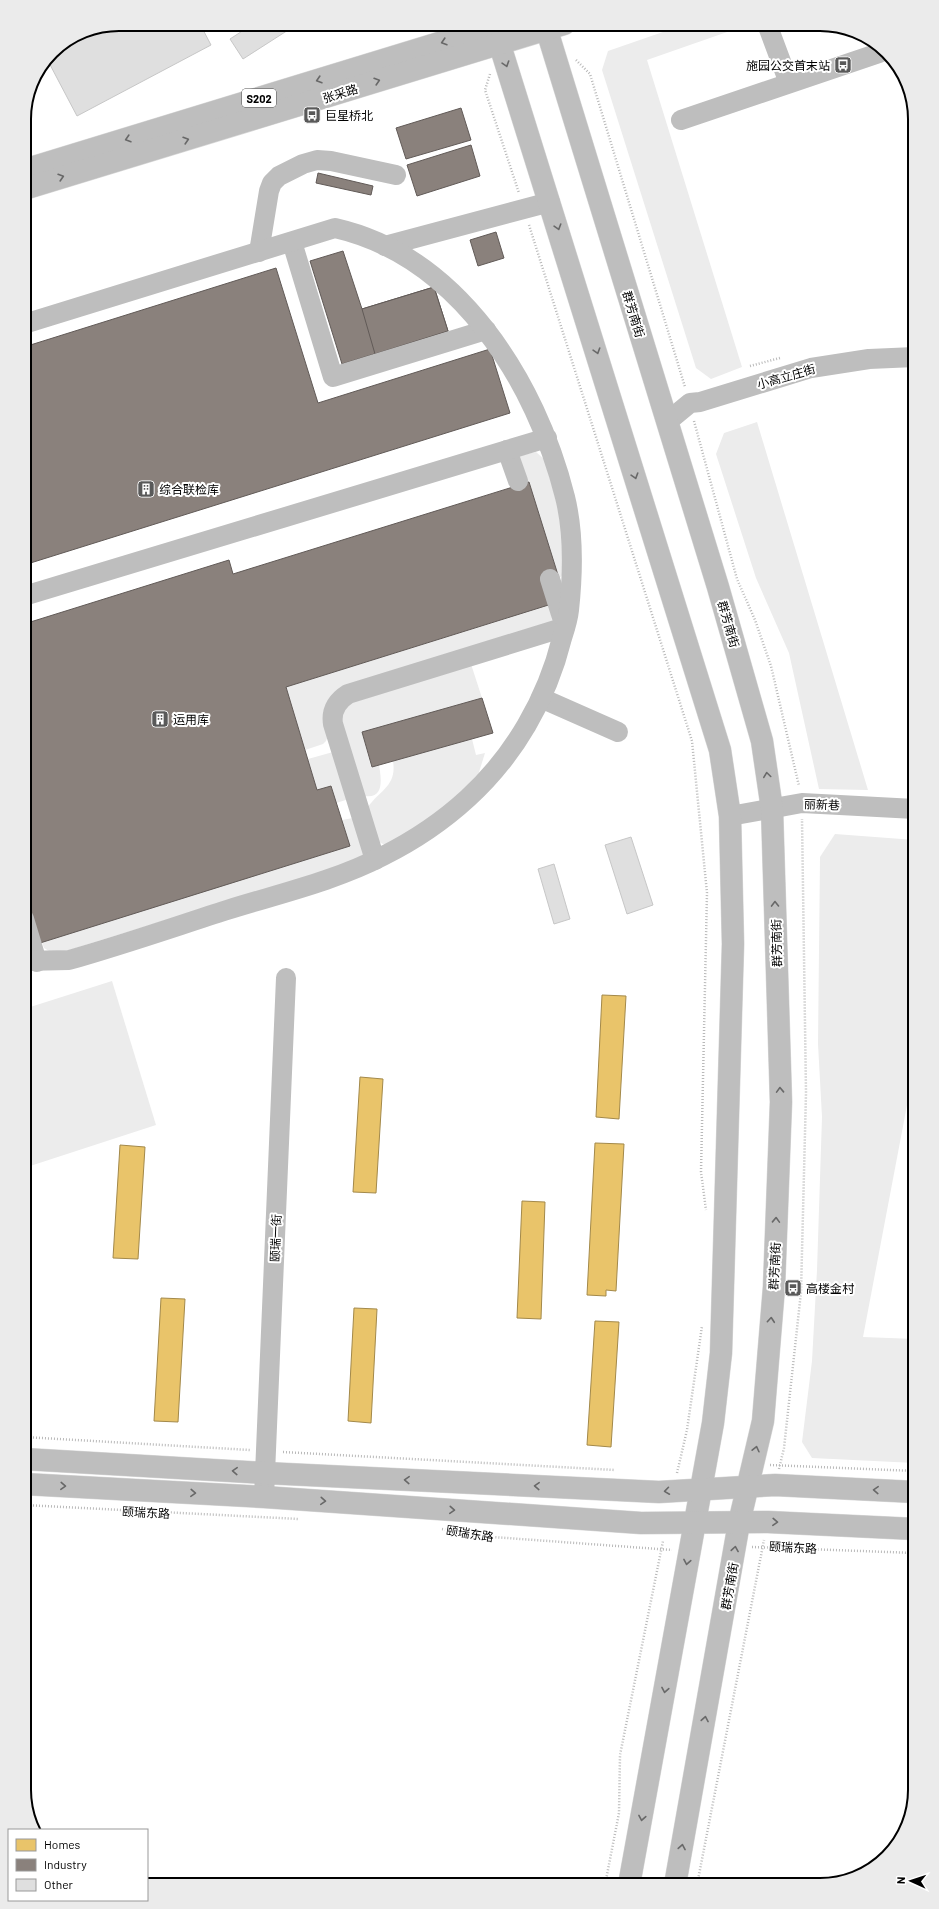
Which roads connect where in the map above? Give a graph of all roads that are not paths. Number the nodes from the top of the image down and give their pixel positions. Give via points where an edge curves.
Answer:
1 (498, 31) edge
2 (553, 31) edge
3 (770, 31) edge
4 (879, 53) dead end
5 (789, 83) junction
6 (681, 120) dead end
7 (31, 168) edge
8 (396, 175) dead end
9 (31, 187) edge
10 (550, 202) junction
11 (292, 242) junction
12 (385, 246) junction
13 (259, 252) junction
14 (31, 322) edge
15 (486, 330) junction
16 (908, 357) edge
17 (667, 422) junction
18 (547, 438) junction
19 (507, 450) junction
20 (518, 481) dead end
21 (550, 579) dead end
22 (31, 594) edge
23 (565, 627) junction
24 (541, 698) junction
25 (618, 732) dead end
26 (772, 809) junction
27 (908, 809) edge
28 (730, 816) junction
29 (375, 860) junction
30 (31, 962) edge
31 (286, 978) dead end
32 (31, 1459) edge
33 (265, 1473) junction
34 (750, 1477) junction
35 (703, 1480) junction
36 (31, 1484) edge
37 (908, 1492) edge
38 (264, 1497) junction
39 (739, 1523) junction
40 (694, 1524) junction
41 (908, 1529) edge
42 (630, 1878) edge
43 (676, 1878) edge

1 -> 7 main road, 张采路 / S202
9 -> 1 main road, 张采路 / S202
1 -> 10 main road
2 - 17 main road, 群芳南街
3 - 5 street
4 - 5 street
5 - 6 street
8 - 13 street via 321,160 308,162 279,176 268,191
10 - 12 street
10 -> 28 main road via 720,750
11 - 12 street via 335,228
11 - 13 street
11 - 15 street via 332,377
12 - 15 street via 431,274
13 - 14 street
15 - 18 street via 520,382
16 - 17 street, 小高立庄街 via 869,359 811,368 690,403
26 -> 17 main road, 群芳南街 via 762,741
18 - 19 street
18 - 23 street via 565,499 572,557 569,613
19 - 20 street
19 - 22 street
21 - 23 street
23 - 24 street via 555,666
23 - 29 street via 352,692 339,700 334,708 333,724
24 - 25 street
24 - 29 street via 504,759 468,798 427,831
26 - 27 street, 丽新巷 via 802,803
26 - 28 street, 丽新巷
34 -> 26 main road, 群芳南街 via 763,1421 774,1287 781,1102
28 - 35 main road via 733,944 722,1345
29 - 30 street via 334,876 72,959
31 - 33 street, 颐瑞一街
33 -> 32 main road
35 -> 33 main road via 673,1478 659,1492
33 - 38 street, 颐瑞一街
34 - 35 main road
37 -> 34 main road via 775,1485
34 - 39 main road, 群芳南街
35 - 40 main road
36 -> 38 main road, 颐瑞东路
38 -> 40 main road, 颐瑞东路
39 - 40 main road, 颐瑞东路
39 -> 41 main road, 颐瑞东路
43 -> 39 main road, 群芳南街
40 -> 42 main road

